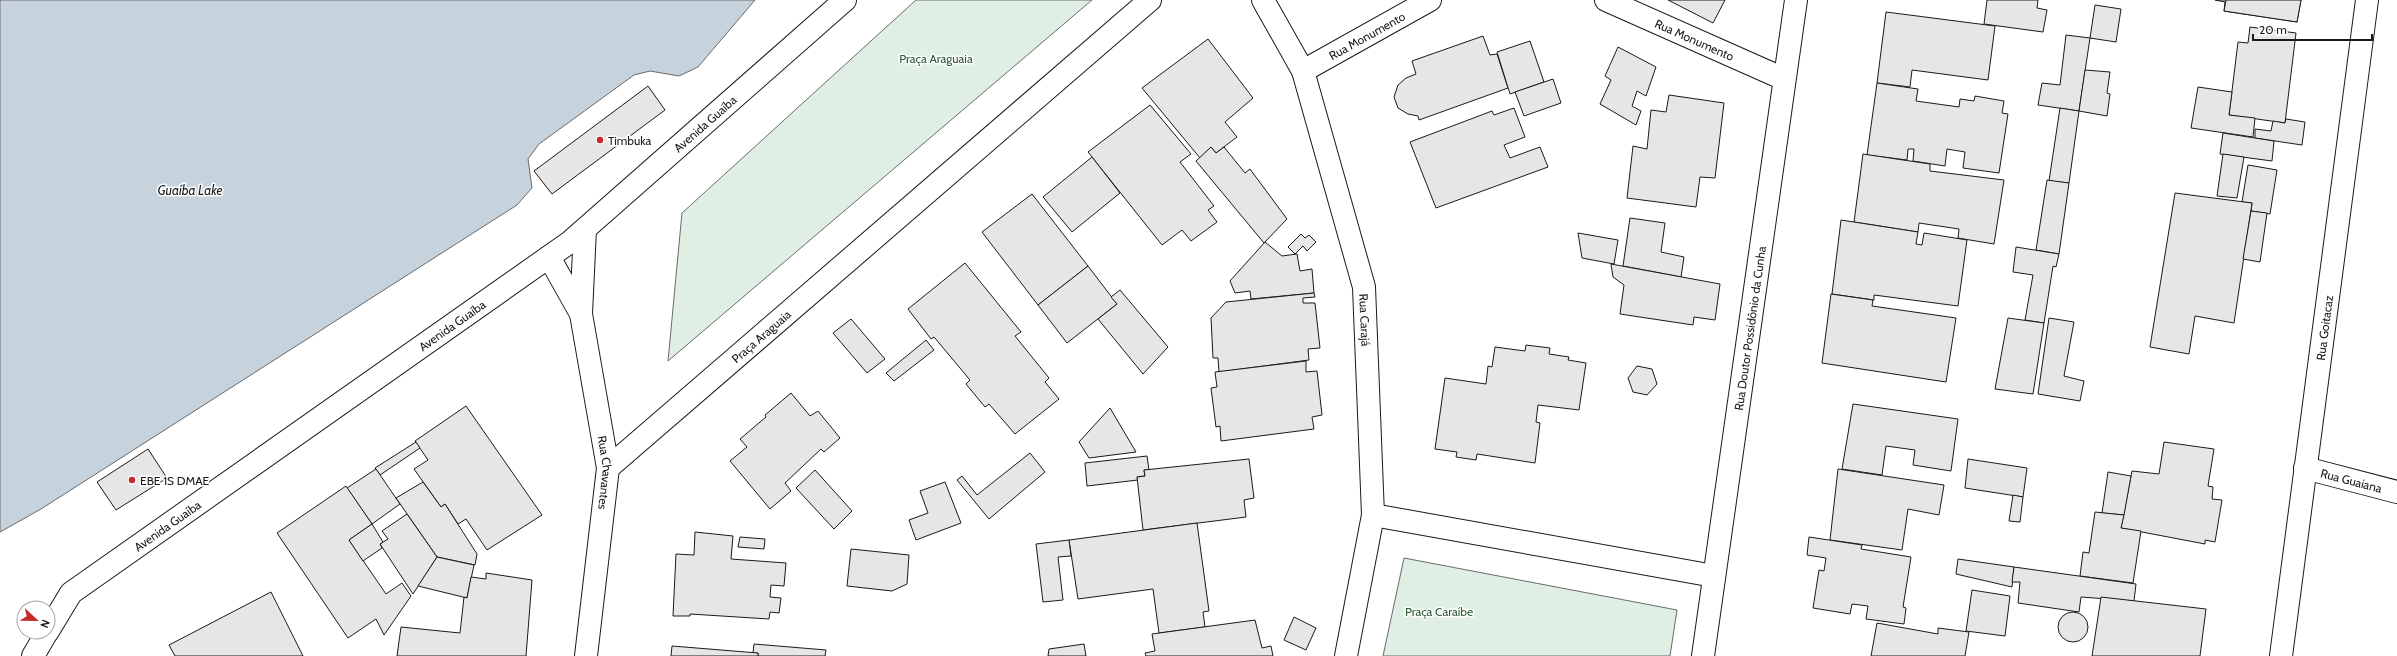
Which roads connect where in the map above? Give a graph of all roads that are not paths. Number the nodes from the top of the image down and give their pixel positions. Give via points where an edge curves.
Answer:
1 (845, 0) edge
2 (1150, 0) edge
3 (1263, 0) edge
4 (1430, 0) edge
5 (1606, 0) edge
6 (1796, 0) edge
7 (2367, 0) edge
8 (1303, 71) junction
9 (1784, 79) junction
10 (585, 229) junction
11 (549, 257) junction
12 (581, 314) junction
13 (608, 468) junction
14 (2305, 468) junction
15 (2397, 492) edge
16 (1373, 515) junction
17 (1714, 576) junction
18 (56, 617) edge
19 (43, 640) edge
20 (33, 656) edge
21 (586, 656) edge
22 (1346, 656) edge
23 (1703, 656) edge
24 (2281, 656) edge

1 - 10 street, Avenida Guaíba
2 - 13 street, Praça Araguaia
3 - 8 street, Rua Carajá
4 - 8 street, Rua Monumento
5 - 9 street, Rua Monumento
6 - 9 street, Rua Doutor Possidônio da Cunha
7 - 14 street, Rua Goitacaz
8 - 16 street, Rua Carajá via 1364,287
9 - 17 street, Rua Doutor Possidônio da Cunha
10 - 11 street, Avenida Guaíba
10 - 12 street, Rua Chavantes
11 - 12 street, Rua Chavantes
11 - 18 street, Avenida Guaíba via 71,592
12 - 13 street, Rua Chavantes
13 - 21 street, Rua Chavantes
14 - 15 street, Rua Guaiana
14 - 24 street, Rua Goitacaz
16 - 17 street
16 - 22 street, Rua Carajá
17 - 23 street, Rua Doutor Possidônio da Cunha
19 - 20 street, Avenida Guaíba

